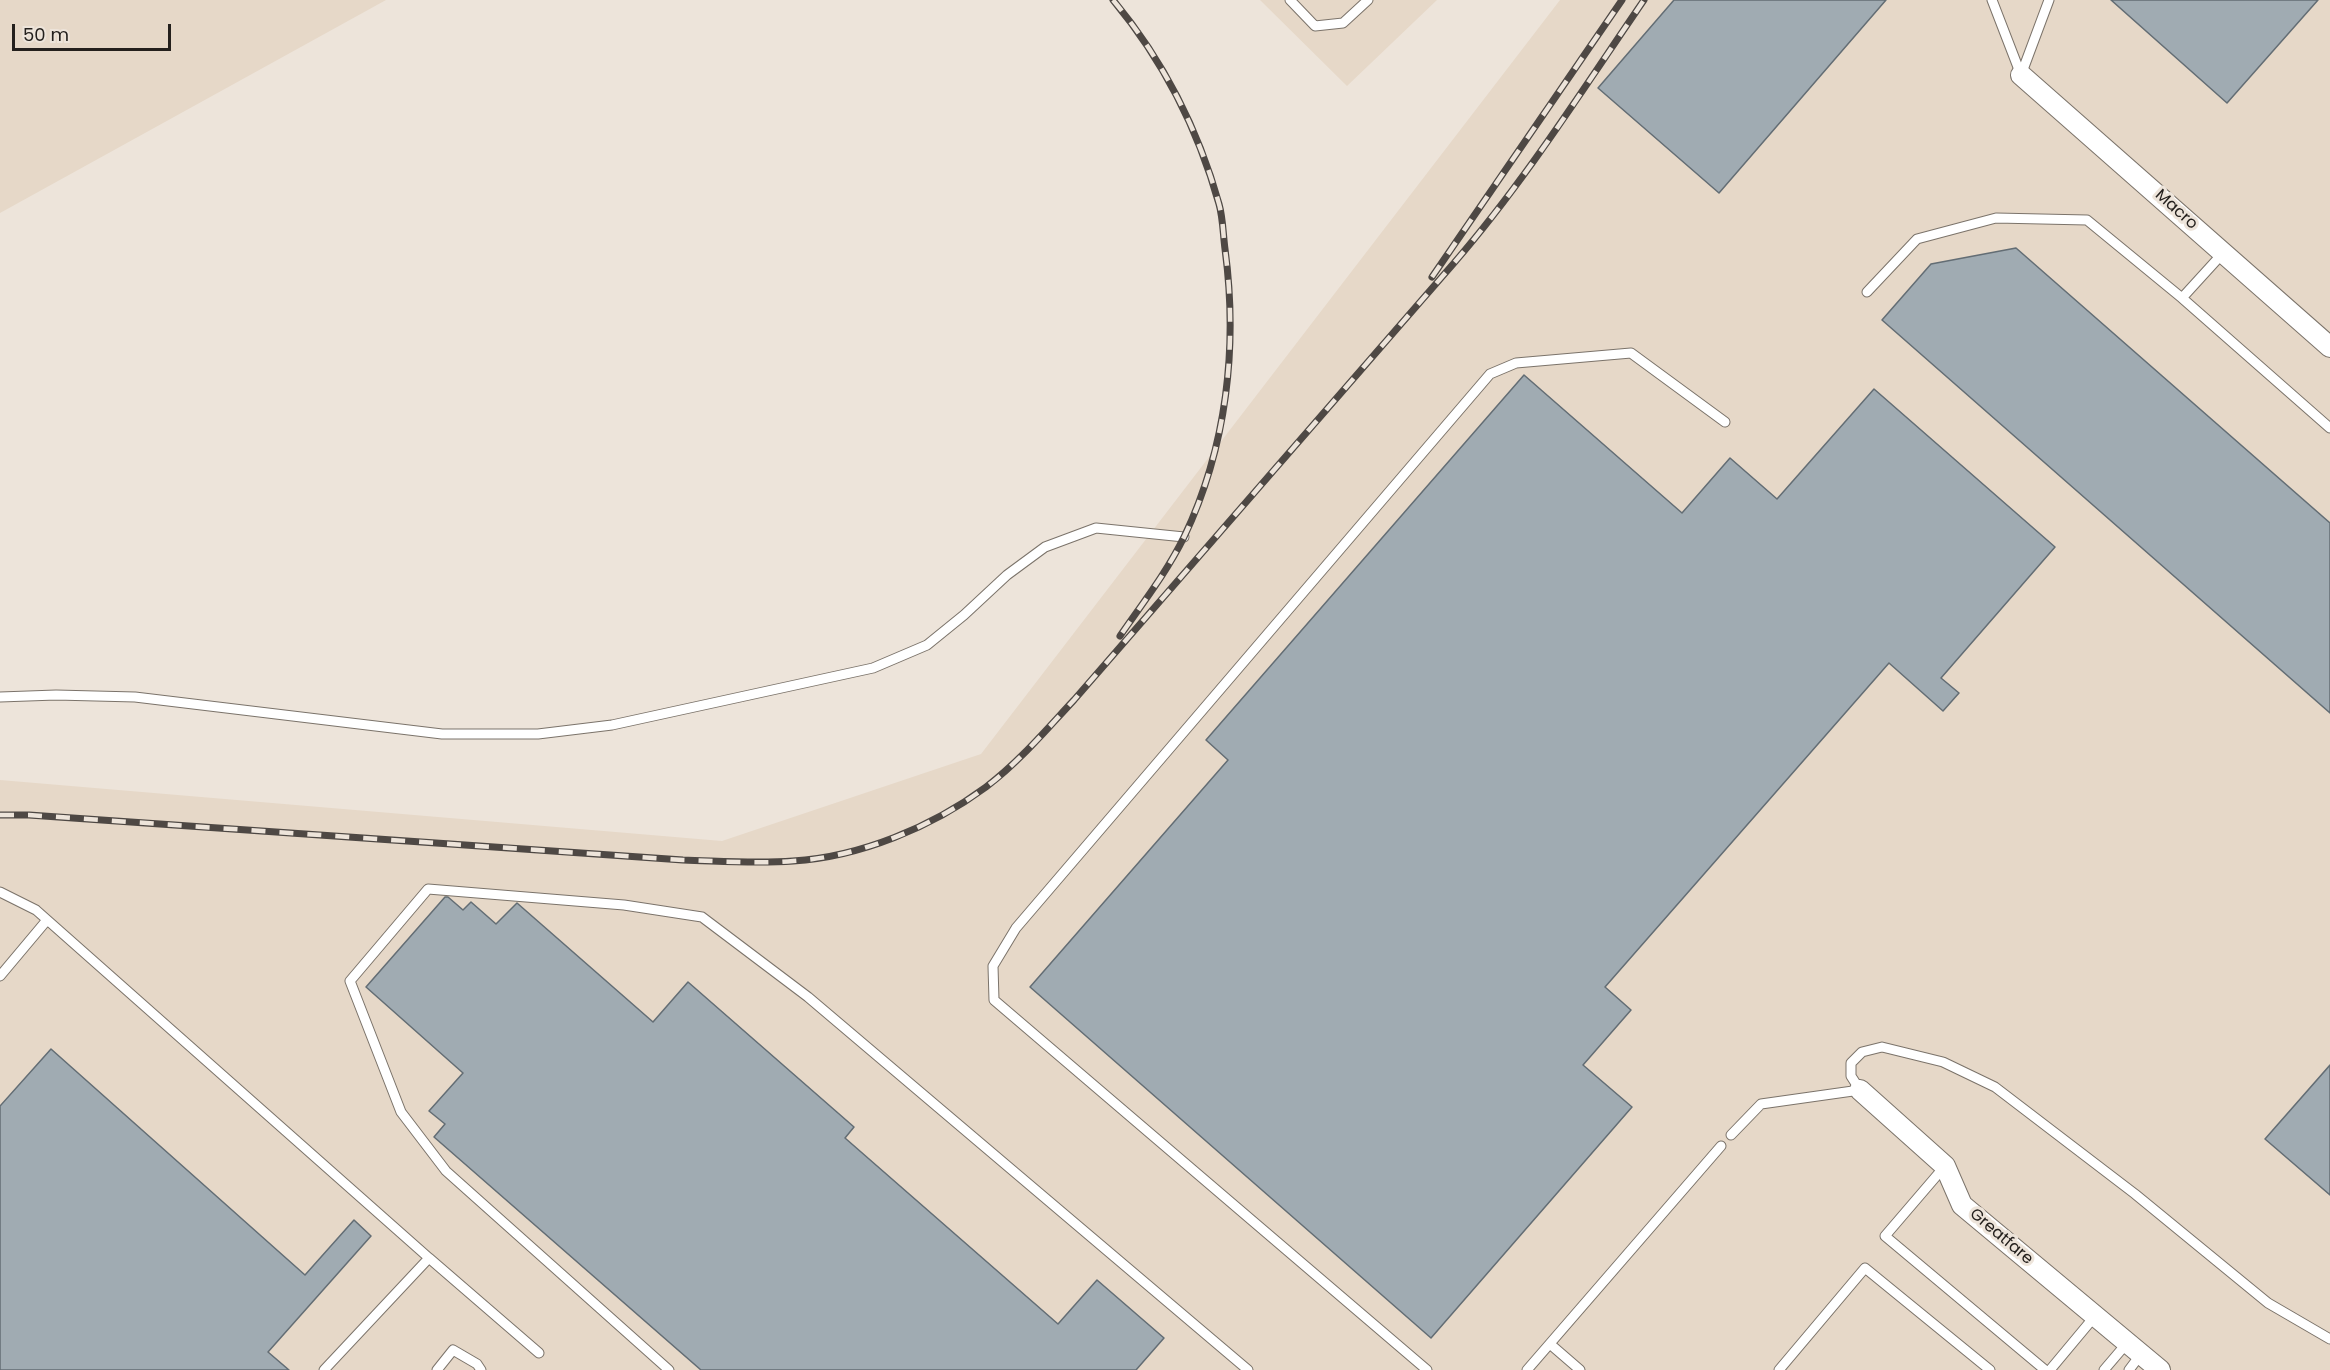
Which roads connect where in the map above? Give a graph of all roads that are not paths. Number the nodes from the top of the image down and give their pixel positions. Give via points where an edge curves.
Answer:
1 (1290, 0) edge
2 (1368, 0) edge
3 (1992, 0) edge
4 (2049, 0) edge
5 (2021, 75) junction
6 (2223, 253) junction
7 (1867, 292) dead end
8 (2182, 298) junction
9 (2330, 347) edge
10 (1725, 422) dead end
11 (2330, 428) edge
12 (1184, 537) dead end
13 (0, 698) edge
14 (0, 891) edge
15 (47, 920) junction
16 (0, 976) edge
17 (1860, 1090) junction
18 (1731, 1135) dead end
19 (1722, 1146) dead end
20 (1945, 1166) junction
21 (429, 1258) junction
22 (2095, 1316) junction
23 (2330, 1339) edge
24 (1550, 1344) junction
25 (2134, 1348) junction
26 (539, 1353) dead end
27 (324, 1370) edge
28 (437, 1370) edge
29 (482, 1370) edge
30 (669, 1370) edge
31 (1248, 1370) edge
32 (1427, 1370) edge
33 (1527, 1370) edge
34 (1580, 1370) edge
35 (1779, 1370) edge
36 (1990, 1370) edge
37 (2045, 1370) edge
38 (2050, 1370) edge
39 (2104, 1370) edge
40 (2129, 1370) edge
41 (2160, 1370) edge

1 - 2 lane via 1315,26 1342,23
3 - 5 lane
4 - 5 lane
5 - 6 street, Macro
6 - 8 lane
6 - 9 street, Macro
7 - 8 lane via 1917,239 1996,218 2086,220
8 - 11 lane
10 - 32 lane via 1631,353 1516,363 1491,374 1016,928 993,966 994,1000
12 - 13 lane via 1096,528 1045,547 1007,574 927,645 873,668 612,724 538,734 442,734 135,697
14 - 15 lane
15 - 16 lane
15 - 21 lane
17 - 18 lane via 1761,1104
17 - 20 street, Greatfare
17 - 23 lane via 1851,1076 1851,1063 1862,1052 1882,1047 1943,1062 1995,1087 2268,1303
19 - 24 lane
20 - 22 street, Greatfare via 1962,1205
20 - 37 lane via 1885,1236
21 - 26 lane
21 - 27 lane
22 - 25 street, Greatfare
22 - 38 lane
24 - 33 lane
24 - 34 lane
25 - 39 lane
25 - 40 lane
25 - 41 street, Greatfare
28 - 29 lane via 453,1350
30 - 31 lane via 446,1171 401,1113 350,981 428,889 624,905 702,917 808,997
35 - 36 lane via 1865,1268

